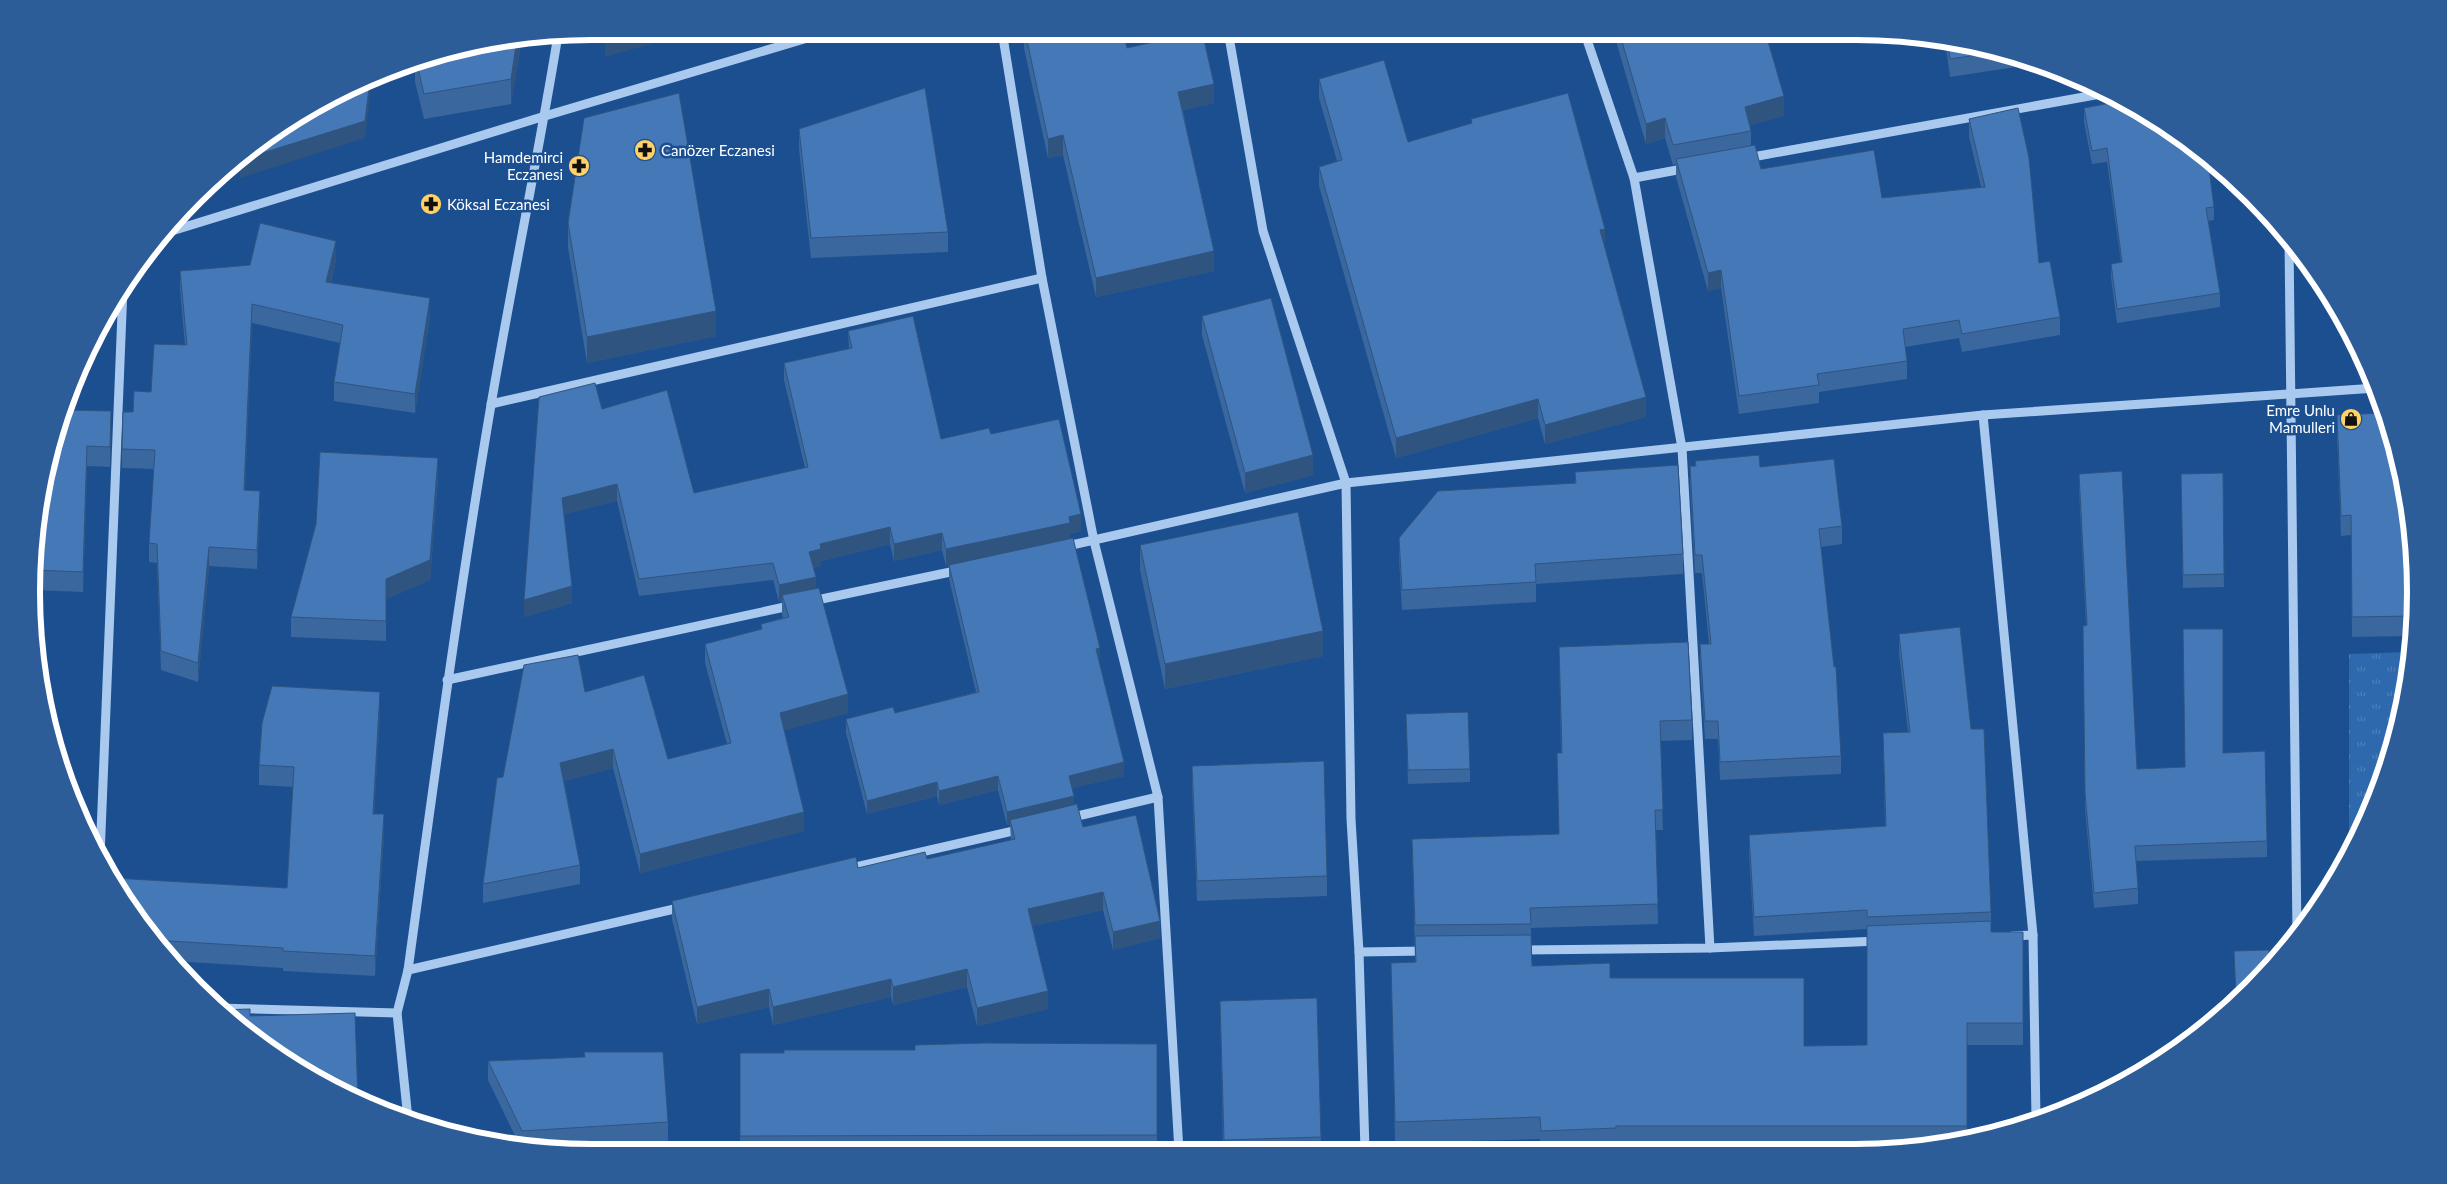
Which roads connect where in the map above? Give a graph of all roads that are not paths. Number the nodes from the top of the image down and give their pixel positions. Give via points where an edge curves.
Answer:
1 (801, 40) edge
2 (1003, 40) edge
3 (1230, 40) edge
4 (1587, 40) edge
5 (557, 41) edge
6 (2096, 96) edge
7 (545, 116) junction
8 (1740, 159) edge
9 (1701, 166) edge
10 (1634, 178) junction
11 (175, 230) edge
12 (2289, 251) edge
13 (1042, 278) junction
14 (122, 302) edge
15 (2368, 388) edge
16 (2292, 392) junction
17 (491, 404) junction
18 (1983, 416) junction
19 (1682, 448) junction
20 (1346, 483) junction
21 (1094, 541) junction
22 (1056, 549) edge
23 (969, 568) edge
24 (447, 680) junction
25 (1158, 798) junction
26 (1061, 820) edge
27 (1031, 827) edge
28 (101, 843) edge
29 (837, 872) edge
30 (691, 905) edge
31 (2297, 923) edge
32 (2033, 935) junction
33 (2004, 936) edge
34 (1886, 941) edge
35 (1710, 948) junction
36 (1515, 950) edge
37 (1437, 951) edge
38 (1359, 952) junction
39 (408, 970) junction
40 (230, 1008) edge
41 (397, 1013) junction
42 (407, 1112) edge
43 (2036, 1114) edge
44 (1178, 1144) edge
45 (1364, 1144) edge

1 - 7 street
2 - 13 street
3 - 20 street via 1264,232
4 - 10 street
5 - 7 street
6 - 8 street
7 - 11 street
7 - 17 street
9 - 10 street
10 - 19 street
12 - 16 street
13 - 17 street
13 - 21 street
14 - 28 street
15 - 16 street
16 - 18 street
16 - 31 street
17 - 24 street
18 - 19 street
18 - 32 street
19 - 20 street
19 - 35 street
20 - 21 street
20 - 38 street via 1351,819
21 - 22 street
21 - 25 street
23 - 24 street
24 - 39 street
25 - 26 street
25 - 44 street
27 - 29 street
30 - 39 street
32 - 33 street
32 - 43 street
34 - 35 street
35 - 36 street
37 - 38 street
38 - 45 street
39 - 41 street
40 - 41 street
41 - 42 street

